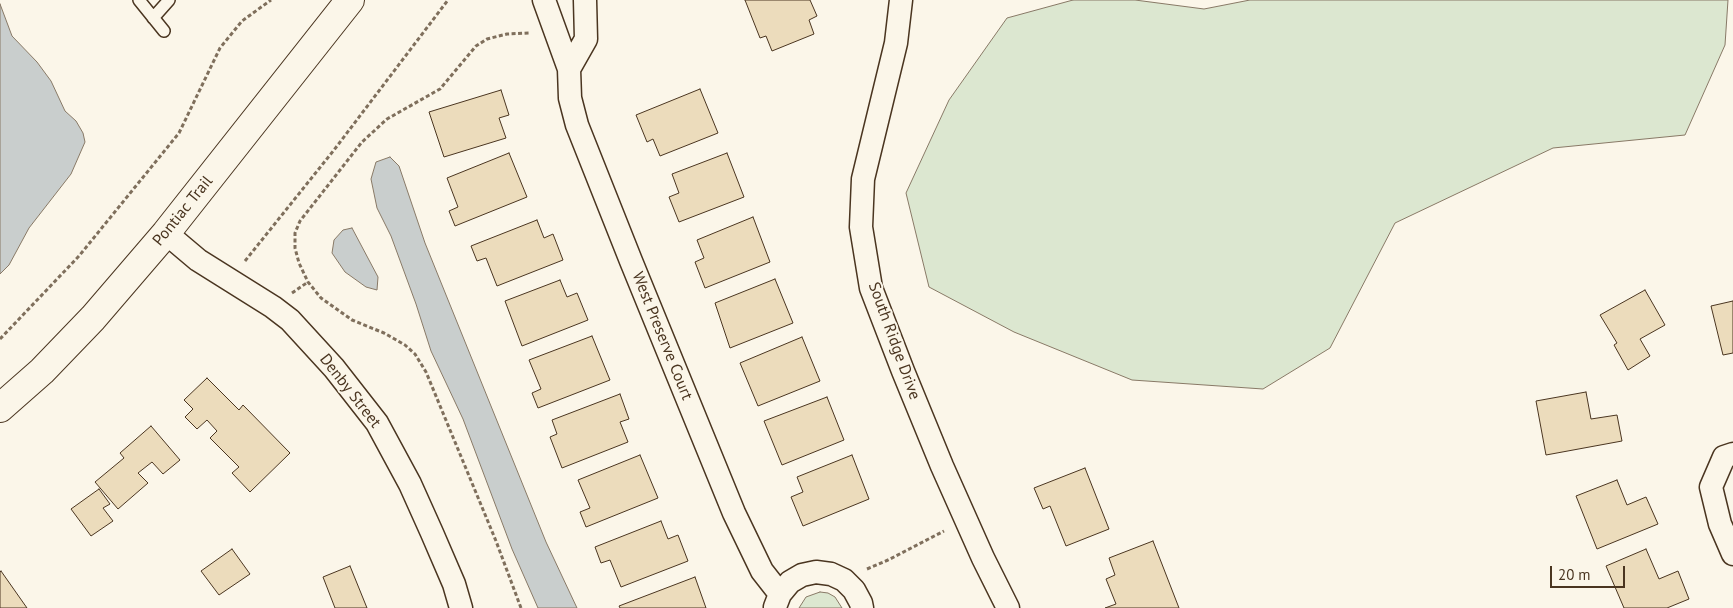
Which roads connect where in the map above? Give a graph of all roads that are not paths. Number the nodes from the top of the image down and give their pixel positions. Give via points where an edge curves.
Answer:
1 (138, 0) edge
2 (169, 0) edge
3 (350, 0) edge
4 (544, 0) edge
5 (585, 0) edge
6 (901, 0) edge
7 (153, 18) junction
8 (164, 31) dead end
9 (569, 70) junction
10 (166, 233) junction
11 (0, 408) edge
12 (1733, 454) edge
13 (1733, 554) edge
14 (778, 601) edge
15 (461, 608) edge
16 (862, 608) edge
17 (1008, 608) edge

1 - 7 lane
2 - 7 lane
3 - 10 main road, Pontiac Trail
4 - 9 street, West Preserve Court
5 - 9 street via 586,38
6 - 17 street, South Ridge Drive via 896,43 863,179 860,226 871,288 967,522
7 - 8 lane
9 - 14 street, West Preserve Court via 570,98 577,125 734,513
10 - 11 main road, Pontiac Trail via 87,325
10 - 15 street, Denby Street via 198,260 290,320 334,368 377,423 410,484 454,584
12 - 13 street via 1724,457 1711,487 1720,524
14 - 16 street, West Preserve Court via 790,582 816,572 844,580 854,590

